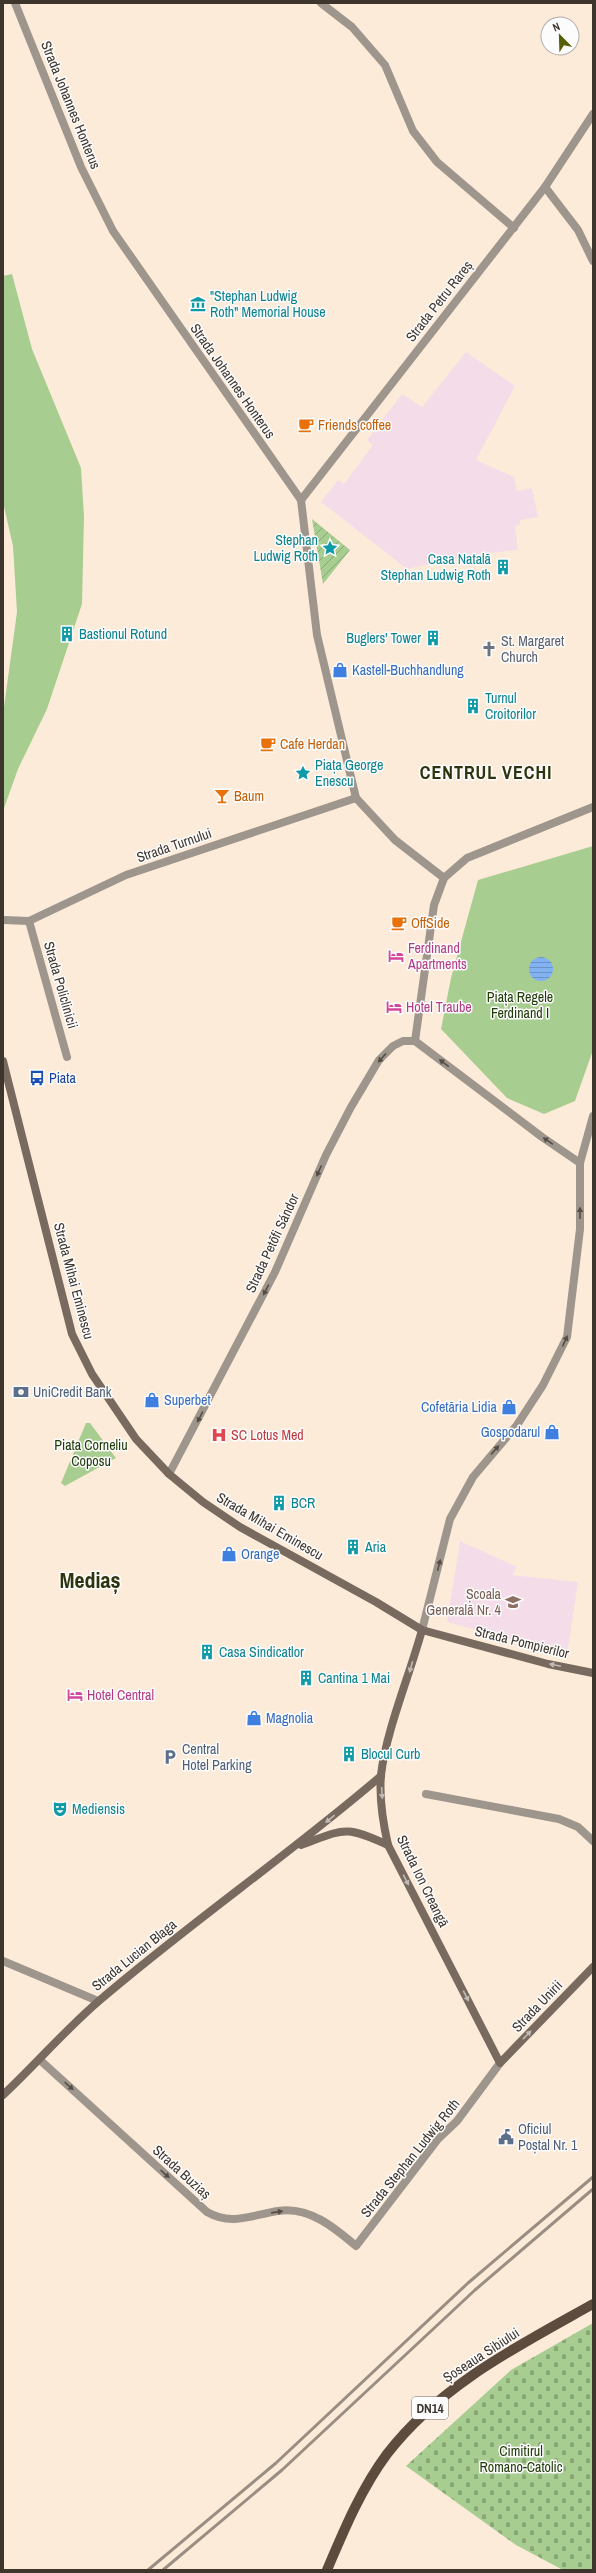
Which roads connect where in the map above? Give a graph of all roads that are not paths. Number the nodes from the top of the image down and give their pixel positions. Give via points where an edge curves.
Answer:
1 (15, 3) edge
2 (321, 3) edge
3 (593, 114) edge
4 (545, 187) junction
5 (514, 228) junction
6 (593, 261) edge
7 (301, 500) junction
8 (356, 798) junction
9 (593, 807) edge
10 (444, 878) junction
11 (3, 920) edge
12 (29, 921) junction
13 (415, 1041) junction
14 (67, 1057) dead end
15 (3, 1061) edge
16 (593, 1116) edge
17 (580, 1163) junction
18 (169, 1474) junction
19 (422, 1630) junction
20 (593, 1673) edge
21 (381, 1776) junction
22 (426, 1794) dead end
23 (593, 1841) edge
24 (388, 1845) junction
25 (293, 1848) junction
26 (3, 1961) edge
27 (593, 1967) edge
28 (98, 2001) junction
29 (40, 2060) junction
30 (500, 2063) junction
31 (3, 2095) edge
32 (335, 2228) joint
33 (593, 2304) edge
34 (327, 2570) edge

1 - 7 street, Strada Johannes Honterus via 81,168 114,232
2 - 5 street via 352,27 385,65 413,131 437,162
3 - 4 street, Strada Petru Rareș
4 - 5 street, Strada Petru Rareș
4 - 6 street via 578,230
5 - 7 street, Strada Petru Rareș
7 - 8 street, Strada Johannes Honterus via 317,635
8 - 10 street via 395,840
8 - 12 street, Strada Turnului via 126,875
9 - 10 street via 467,858
10 - 13 street via 434,905
11 - 12 street, Strada Turnului
12 - 14 street, Strada Policlinicii
17 -> 13 street
13 -> 18 street, Strada Petőfi Sándor via 403,1041 393,1046 379,1060 351,1107 326,1155 275,1272
15 - 18 street, Strada Mihai Eminescu via 72,1334 81,1355 123,1423
16 - 17 street
19 -> 17 street via 450,1519 473,1477 517,1425 543,1385 567,1337 580,1228
18 - 19 street, Strada Mihai Eminescu via 203,1502 240,1527
20 -> 19 street, Strada Pompierilor via 548,1664
19 -> 21 street, Strada Ion Creangă
21 -> 24 street, Strada Ion Creangă via 383,1822
21 -> 25 street, Strada Lucian Blaga
22 - 23 street via 558,1819 578,1827
24 - 25 street, Strada Lucian Blaga via 349,1830 339,1831
24 -> 30 street, Strada Ion Creangă
25 - 28 street, Strada Lucian Blaga via 179,1934
26 - 28 street
30 -> 27 street, Strada Unirii
28 - 29 street, Strada Lucian Blaga
29 - 31 street, Strada Lucian Blaga
29 -> 32 street, Strada Buziaș via 207,2212 219,2219 236,2220 279,2210 296,2211 315,2217
30 - 32 street, Strada Stephan Ludwig Roth via 457,2121 438,2140 356,2246
33 - 34 main road, Șoseaua Sibiului / DN14 via 460,2383 421,2415 386,2455 360,2496

